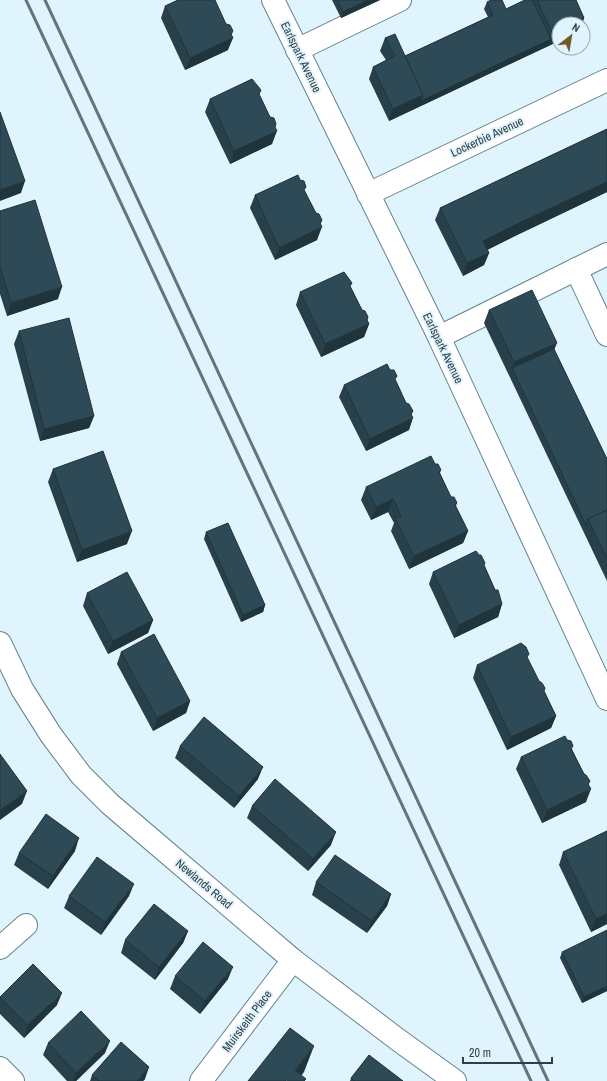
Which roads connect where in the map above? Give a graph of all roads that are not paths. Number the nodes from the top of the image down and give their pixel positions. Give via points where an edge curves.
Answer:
1 (273, 0) edge
2 (400, 0) edge
3 (297, 50) junction
4 (607, 80) edge
5 (368, 194) junction
6 (607, 254) edge
7 (576, 269) junction
8 (607, 335) edge
9 (439, 337) junction
10 (0, 643) edge
11 (607, 699) edge
12 (26, 925) dead end
13 (0, 948) edge
14 (293, 960) junction
15 (0, 1068) edge
16 (13, 1081) edge
17 (201, 1081) edge
18 (455, 1081) edge

1 - 3 street, Earlspark Avenue
2 - 3 street
3 - 5 street, Earlspark Avenue
4 - 5 street, Lockerbie Avenue
5 - 9 street, Earlspark Avenue
6 - 7 street
7 - 8 street
7 - 9 street
9 - 11 street, Earlspark Avenue
10 - 14 street, Newlands Road via 26,695 51,735 81,775 110,804
12 - 13 street
14 - 17 street, Muirskeith Place
14 - 18 street, Newlands Road
15 - 16 street

